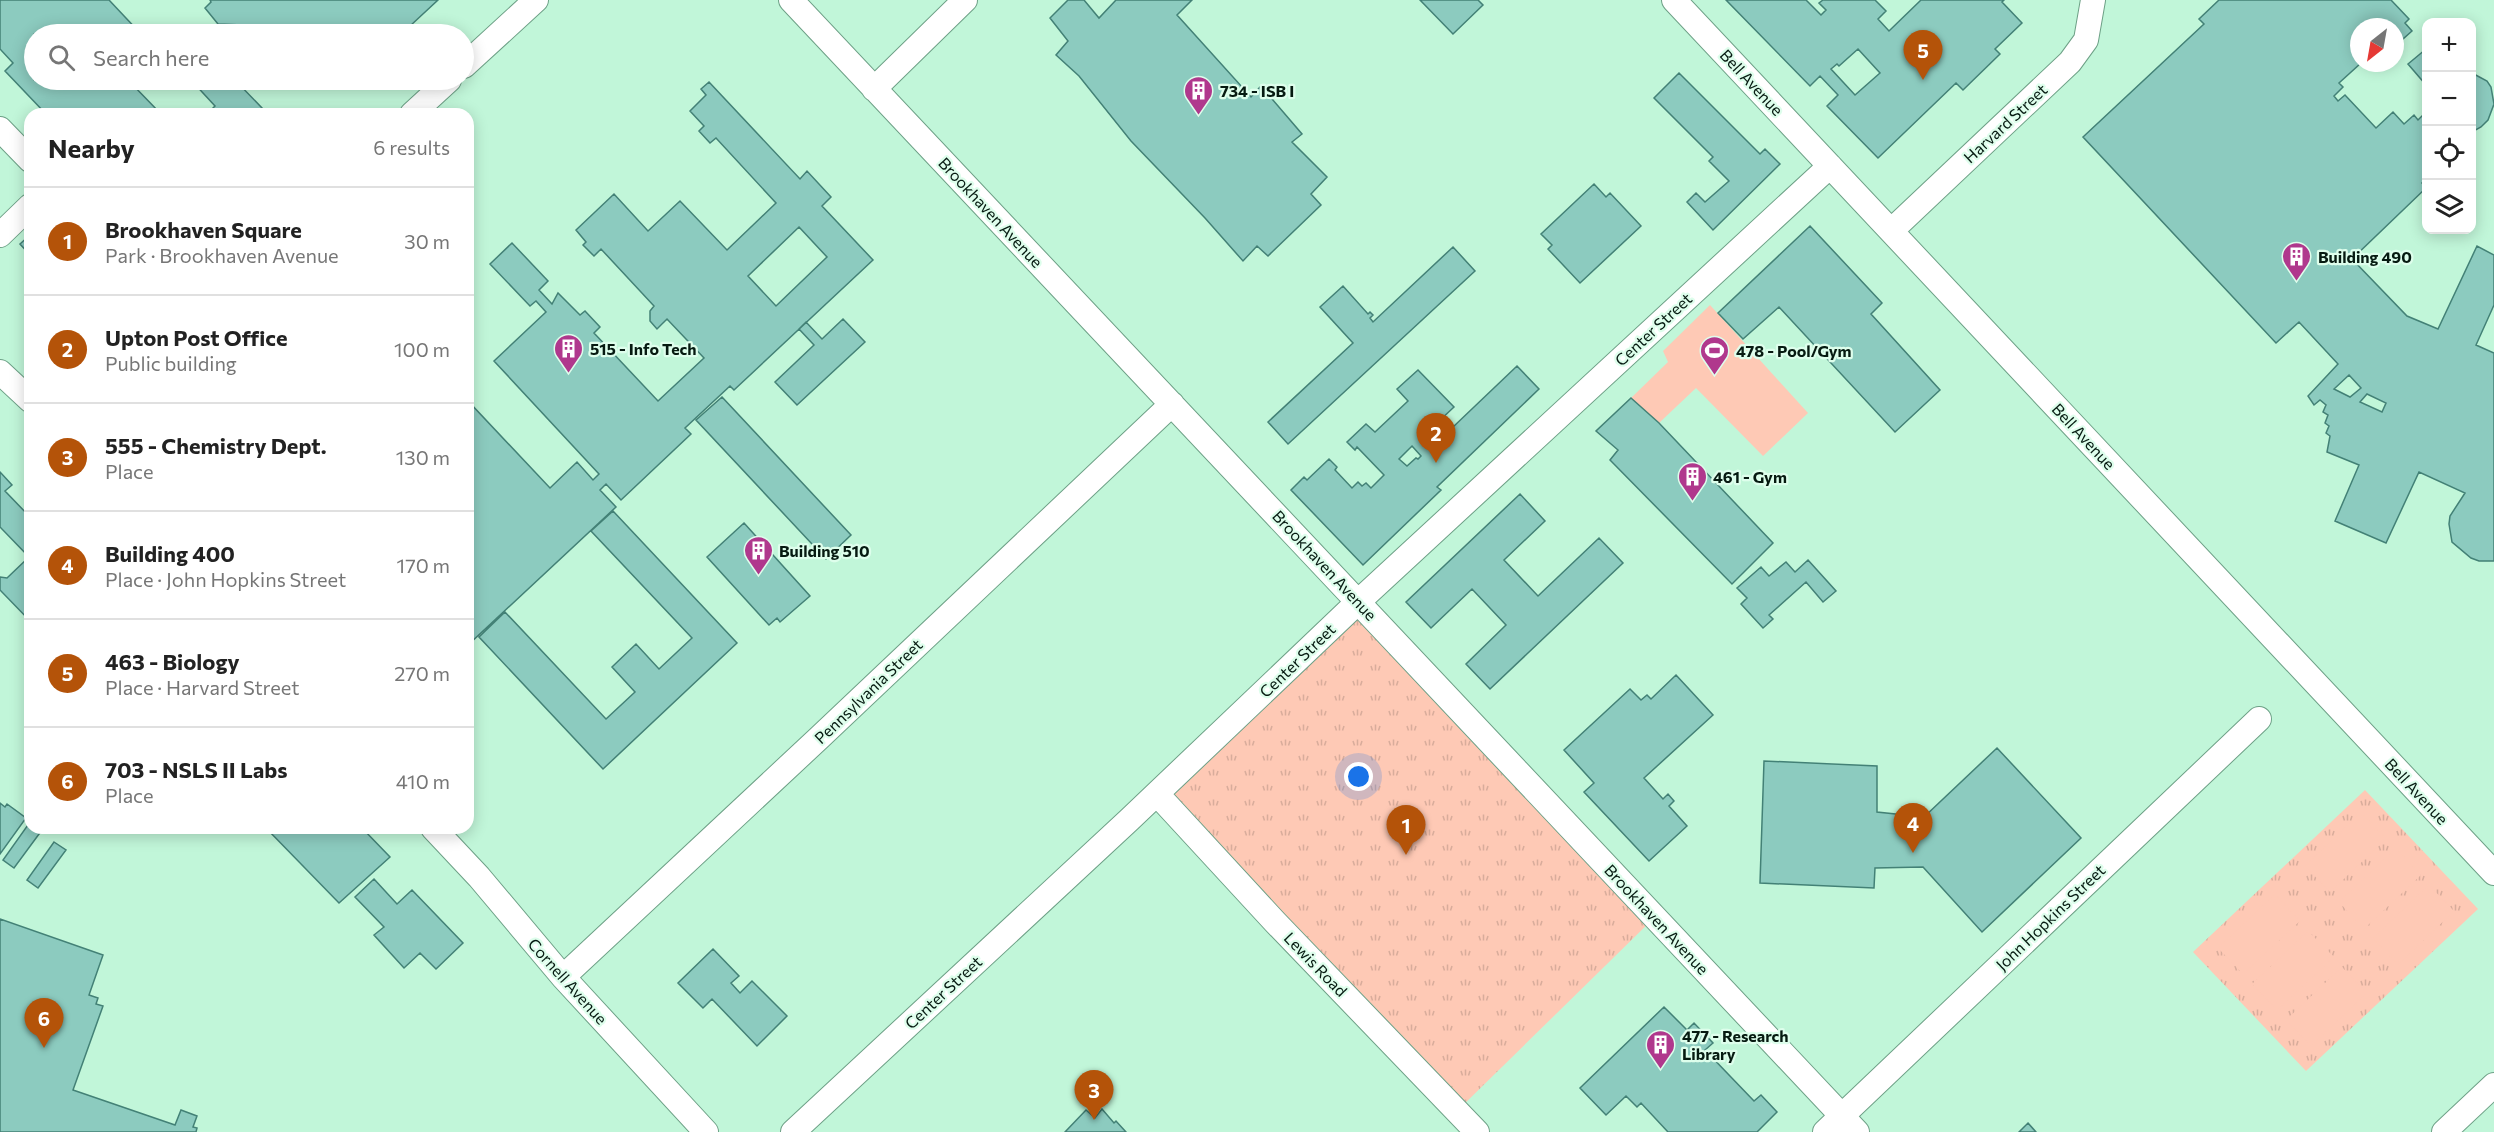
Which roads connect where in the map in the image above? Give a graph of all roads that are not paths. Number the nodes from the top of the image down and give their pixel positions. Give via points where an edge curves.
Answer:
1 (536, 0) edge
2 (791, 0) edge
3 (965, 0) edge
4 (1674, 0) edge
5 (2093, 0) edge
6 (474, 57) edge
7 (874, 88) junction
8 (438, 90) edge
9 (419, 108) edge
10 (0, 129) edge
11 (24, 154) edge
12 (1830, 166) junction
13 (24, 213) edge
14 (1891, 231) junction
15 (0, 235) edge
16 (0, 372) edge
17 (24, 394) edge
18 (1172, 404) junction
19 (1359, 601) junction
20 (2259, 719) dead end
21 (1157, 794) junction
22 (439, 834) edge
23 (2494, 873) edge
24 (563, 977) junction
25 (2494, 1085) edge
26 (1841, 1127) edge
27 (706, 1132) edge
28 (793, 1132) edge
29 (1477, 1132) edge
30 (2444, 1132) edge

1 - 6 street
2 - 7 street, Brookhaven Avenue
3 - 7 street
4 - 12 street, Bell Avenue
5 - 14 street, Harvard Street via 2086,40 2070,62
7 - 18 street, Brookhaven Avenue
8 - 9 street
10 - 11 street
12 - 14 street, Bell Avenue
12 - 19 street, Center Street
13 - 15 street
14 - 23 street, Bell Avenue
16 - 17 street
18 - 19 street, Brookhaven Avenue
18 - 24 street, Pennsylvania Street
19 - 21 street, Center Street
19 - 26 street, Brookhaven Avenue
20 - 26 street, John Hopkins Street
21 - 28 street, Center Street
21 - 29 street, Lewis Road
22 - 24 street, Cornell Avenue
24 - 27 street, Cornell Avenue
25 - 30 street

